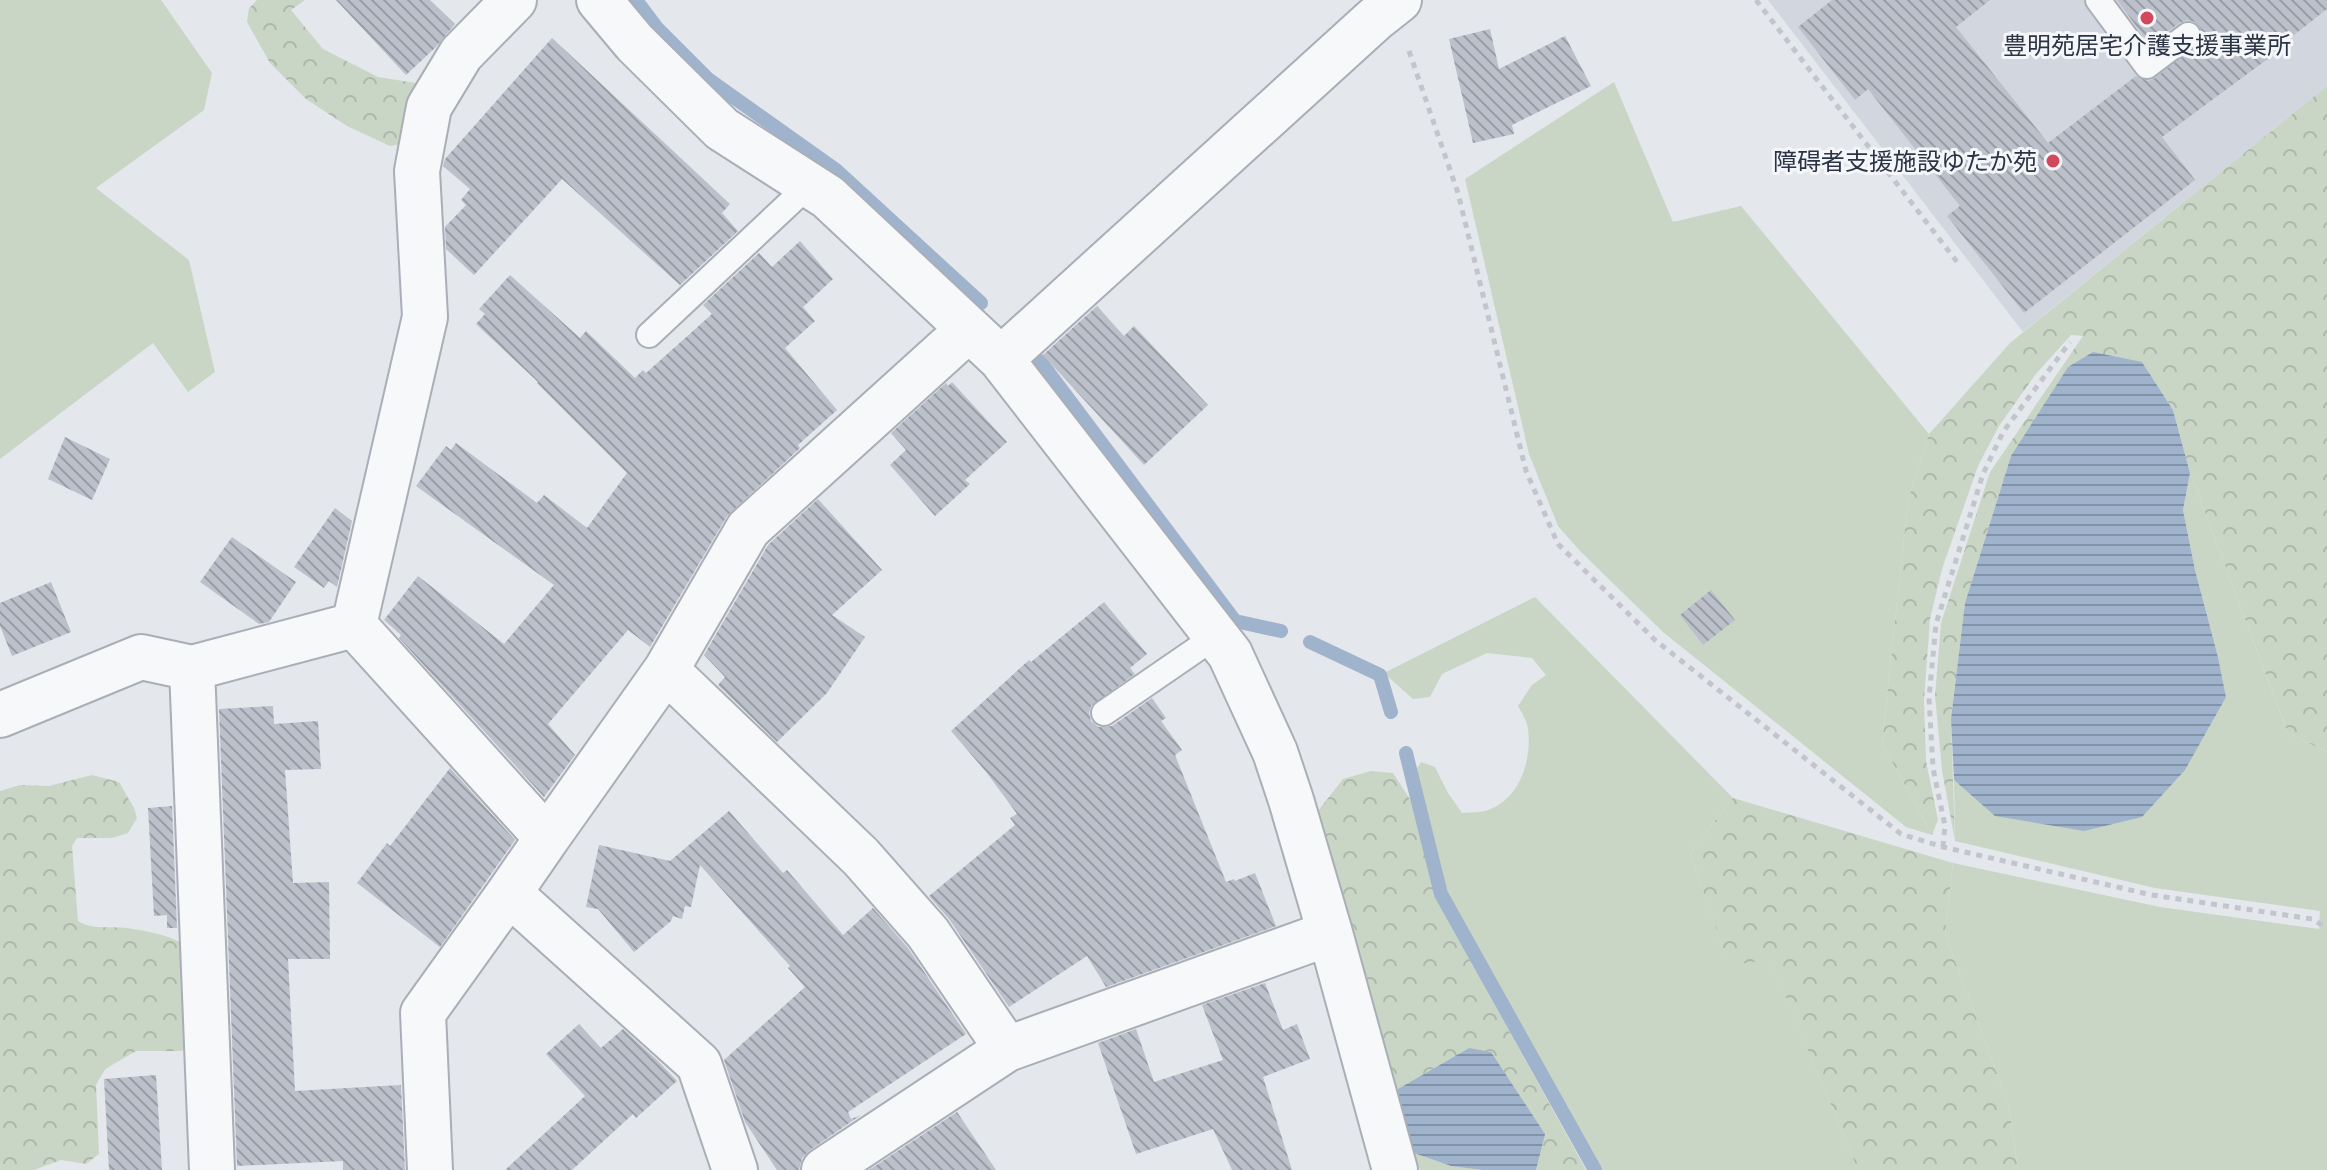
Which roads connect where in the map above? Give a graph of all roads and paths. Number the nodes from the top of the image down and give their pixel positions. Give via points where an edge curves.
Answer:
1 (514, 0) edge
2 (599, 0) edge
3 (1756, 0) edge
4 (2098, 0) edge
5 (1396, 2) edge
6 (2188, 35) dead end
7 (809, 185) junction
8 (1957, 262) dead end
9 (969, 329) junction
10 (649, 335) dead end
11 (2070, 342) dead end
12 (1001, 359) junction
13 (354, 625) junction
14 (1216, 636) junction
15 (192, 668) junction
16 (666, 670) junction
17 (1104, 713) dead end
18 (0, 715) edge
19 (547, 838) junction
20 (1943, 847) junction
21 (509, 893) junction
22 (2327, 928) edge
23 (1330, 933) junction
24 (1007, 1049) junction
25 (212, 1170) edge
26 (430, 1170) edge
27 (735, 1170) edge
28 (824, 1170) edge
29 (1395, 1170) edge

1 - 13 street via 461,54 429,107 417,171 425,317
2 - 7 street via 722,129
3 - 8 path
4 - 6 lane via 2147,66
5 - 12 street
5 - 20 path via 1458,193 1526,471 1558,544 1667,650 1901,834
7 - 9 street
7 - 10 lane
9 - 12 street
9 - 16 street via 748,529
11 - 20 path via 2003,432 1989,460 1936,624 1929,698
12 - 14 street
13 - 15 street
13 - 19 street
14 - 17 lane
14 - 23 street via 1230,654 1275,752
15 - 18 street via 141,657
15 - 25 street
16 - 19 street
16 - 24 street via 861,857 928,933
19 - 21 street
20 - 22 path via 2152,895 2312,919
21 - 26 street via 423,1013
21 - 27 street via 699,1064
23 - 24 street
23 - 29 street
24 - 28 street

